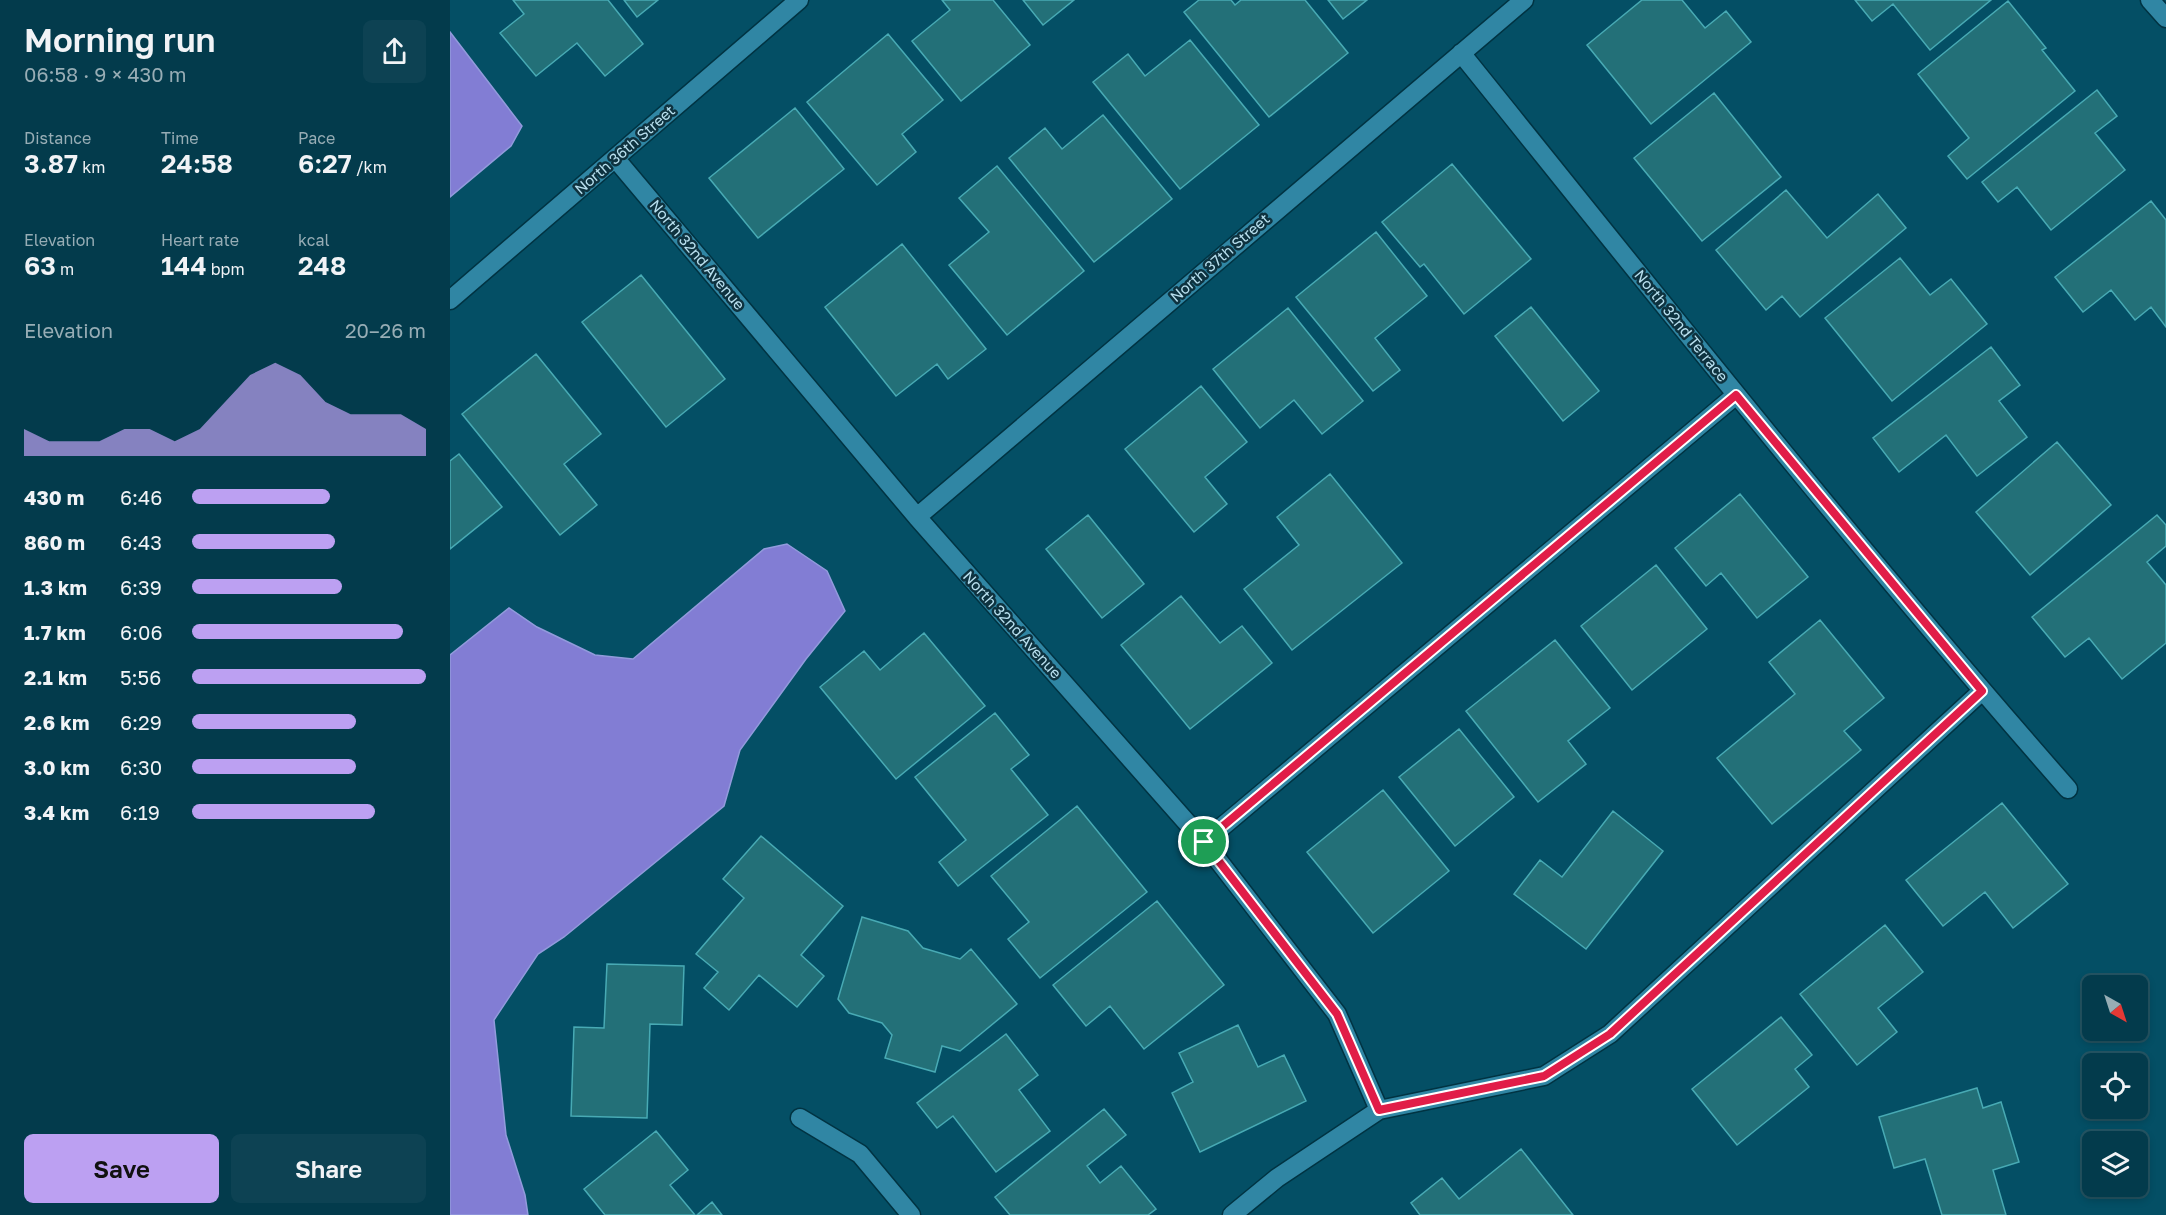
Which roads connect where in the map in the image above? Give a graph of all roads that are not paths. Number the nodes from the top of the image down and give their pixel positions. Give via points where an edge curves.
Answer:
1 (799, 0) edge
2 (1524, 0) edge
3 (2150, 0) edge
4 (2166, 18) edge
5 (1461, 53) junction
6 (615, 158) junction
7 (450, 300) edge
8 (1736, 395) junction
9 (917, 518) junction
10 (1982, 691) junction
11 (2068, 789) dead end
12 (1204, 842) junction
13 (1379, 1110) junction
14 (800, 1118) dead end
15 (911, 1215) edge
16 (1232, 1215) edge

1 - 6 street, North 36th Street
2 - 5 street, North 37th Street
3 - 4 street
5 - 8 street, North 32nd Terrace
5 - 9 street, North 37th Street
6 - 7 street, North 36th Street
6 - 9 street, North 32nd Avenue
8 - 10 street, North 32nd Terrace
8 - 12 street
9 - 12 street, North 32nd Avenue
10 - 11 street, North 32nd Terrace
10 - 13 street via 1610,1034 1544,1076
12 - 13 street, North 32nd Avenue via 1337,1014
13 - 16 street via 1277,1178
14 - 15 street via 860,1154

